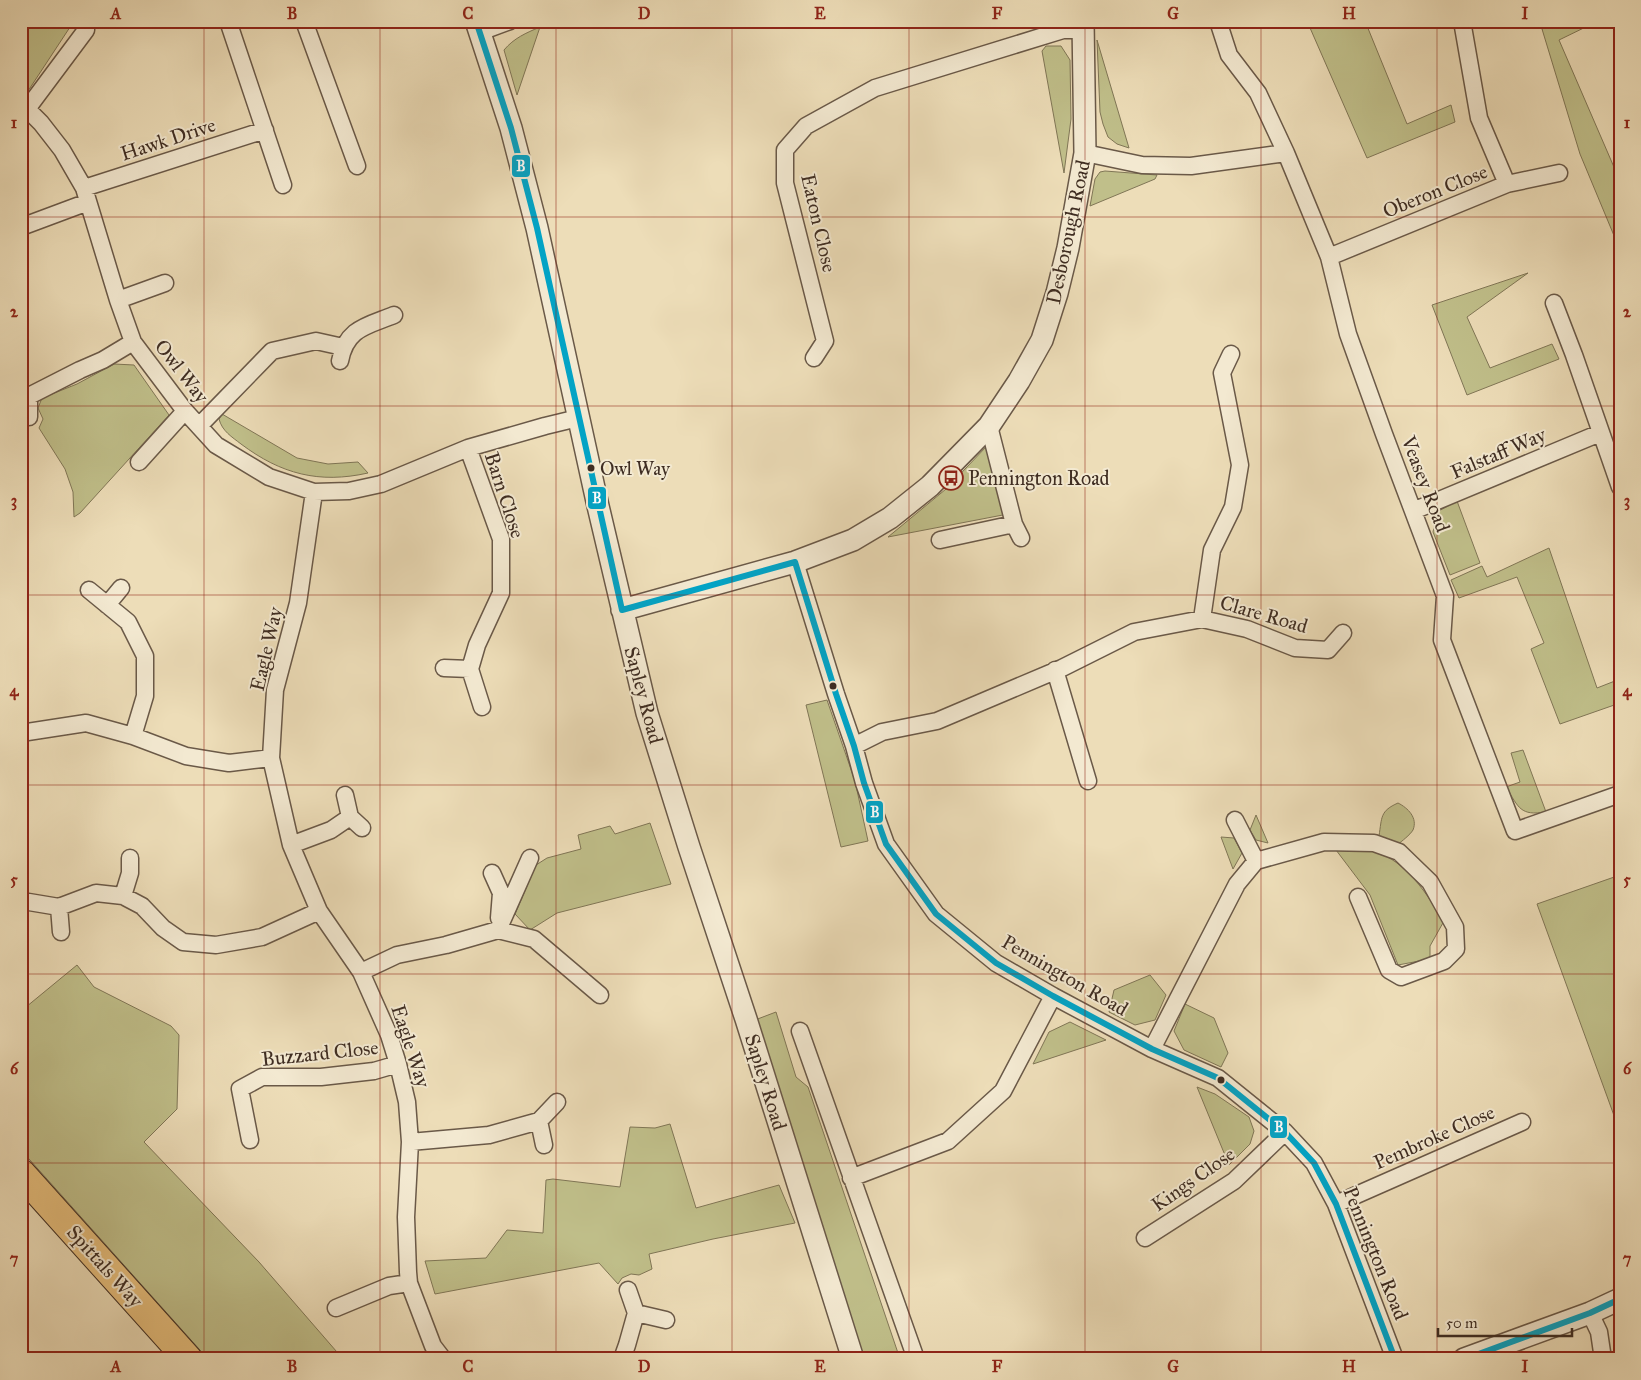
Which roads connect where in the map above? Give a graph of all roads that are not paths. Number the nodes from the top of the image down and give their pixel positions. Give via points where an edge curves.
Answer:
1 (228, 21) edge
2 (304, 21) edge
3 (510, 21) edge
4 (1218, 21) edge
5 (1462, 21) edge
6 (1083, 26) edge
7 (478, 27) edge
8 (86, 30) dead end
9 (24, 108) edge
10 (265, 130) junction
11 (1085, 153) junction
12 (1286, 153) junction
13 (357, 166) dead end
14 (1559, 172) dead end
15 (1507, 184) junction
16 (283, 185) dead end
17 (86, 195) junction
18 (21, 227) edge
19 (1329, 256) junction
20 (165, 283) dead end
21 (118, 300) junction
22 (1554, 303) dead end
23 (394, 315) dead end
24 (133, 342) junction
25 (1231, 354) dead end
26 (814, 358) dead end
27 (25, 392) edge
28 (185, 411) junction
29 (29, 417) dead end
30 (578, 418) junction
31 (199, 426) junction
32 (989, 426) junction
33 (1600, 433) junction
34 (468, 448) junction
35 (139, 462) dead end
36 (1620, 487) edge
37 (314, 492) junction
38 (1412, 511) junction
39 (940, 540) dead end
40 (795, 562) junction
41 (121, 588) dead end
42 (89, 590) dead end
43 (107, 605) junction
44 (622, 610) junction
45 (1202, 619) junction
46 (1343, 633) dead end
47 (444, 668) dead end
48 (470, 669) junction
49 (1055, 670) junction
50 (482, 707) dead end
51 (21, 733) edge
52 (133, 736) junction
53 (854, 746) junction
54 (271, 758) junction
55 (1088, 781) dead end
56 (345, 794) dead end
57 (1620, 794) edge
58 (1235, 820) dead end
59 (291, 845) junction
60 (130, 858) dead end
61 (530, 858) dead end
62 (1256, 861) junction
63 (492, 873) dead end
64 (123, 896) junction
65 (1358, 897) dead end
66 (29, 902) dead end
67 (58, 907) junction
68 (318, 911) junction
69 (498, 930) junction
70 (61, 932) dead end
71 (361, 972) junction
72 (600, 995) dead end
73 (1053, 996) junction
74 (800, 1031) dead end
75 (1152, 1049) junction
76 (398, 1064) junction
77 (557, 1102) dead end
78 (539, 1121) junction
79 (1522, 1122) dead end
80 (1285, 1132) junction
81 (250, 1140) dead end
82 (410, 1142) junction
83 (544, 1145) dead end
84 (21, 1173) edge
85 (851, 1178) junction
86 (1336, 1204) junction
87 (1145, 1238) dead end
88 (410, 1283) junction
89 (628, 1290) dead end
90 (1620, 1299) edge
91 (343, 1308) dead end
92 (1590, 1312) junction
93 (636, 1313) junction
94 (666, 1320) dead end
95 (188, 1359) edge
96 (443, 1359) edge
97 (622, 1359) edge
98 (853, 1359) edge
99 (916, 1359) edge
100 (1394, 1359) edge
101 (1464, 1359) edge
102 (1603, 1359) edge

1 - 10 street
2 - 13 street
3 - 7 street
4 - 12 street, Veasey Road via 1230,55 1258,93
5 - 15 street via 1479,118
6 - 11 street, Desborough Road
6 - 26 street, Eaton Close via 875,88 806,126 785,150 785,183 825,341
7 - 30 street, Sapley Road via 516,146 537,228
8 - 9 street, Owl Way
9 - 17 street, Owl Way via 41,123 62,150
10 - 16 street
10 - 17 street, Hawk Drive
11 - 12 street via 1142,166 1191,166
11 - 32 street, Desborough Road via 1068,248 1042,340 1020,381
12 - 19 street, Veasey Road
14 - 15 street, Oberon Close
15 - 19 street, Oberon Close
17 - 18 street
17 - 21 street, Owl Way
19 - 38 street, Veasey Road via 1348,334
20 - 21 street
21 - 24 street, Owl Way
22 - 33 street
23 - 31 street, Owl Way via 355,331 342,354 316,341 272,351
24 - 27 street, Owl Way via 103,360
24 - 28 street, Owl Way
25 - 45 street via 1222,373 1240,465 1233,507 1212,550
27 - 29 street, Owl Way
28 - 31 street, Owl Way
28 - 35 street
30 - 34 street, Owl Way
30 - 44 street, Sapley Road
31 - 37 street, Owl Way via 216,444 269,477
32 - 39 street via 1017,531
32 - 40 street, Desborough Road via 930,486 890,518 853,540
33 - 36 street
33 - 38 street, Falstaff Way
34 - 37 street, Owl Way via 381,484 349,491
34 - 48 street, Barn Close via 502,539 501,593 477,645
37 - 54 street, Eagle Way via 298,603 275,690
38 - 57 street, Veasey Road via 1445,596 1442,640 1515,831
40 - 44 street, Desborough Road
40 - 53 street, Pennington Road
41 - 43 street
42 - 43 street
43 - 52 street via 128,622 145,656 145,696
44 - 98 street, Sapley Road via 647,713 688,846
45 - 46 street, Clare Road via 1247,629 1295,648 1328,650
45 - 49 street, Clare Road via 1134,632
47 - 48 street
48 - 50 street
49 - 53 street, Clare Road via 937,721 882,732
49 - 55 street
51 - 52 street via 86,723
52 - 54 street via 186,756 229,763
53 - 73 street, Pennington Road via 886,844 936,914 996,963
54 - 59 street, Eagle Way
56 - 59 street via 356,822
58 - 62 street
59 - 68 street, Eagle Way
60 - 64 street via 130,872
61 - 69 street
62 - 65 street via 1324,842 1374,843 1399,852 1430,882 1454,927 1456,949 1444,961 1401,977 1389,970
62 - 75 street via 1237,884
63 - 69 street via 501,893
64 - 67 street via 96,893
64 - 68 street via 142,906 163,928 183,942 216,945 262,937
66 - 67 street
67 - 70 street
68 - 71 street, Eagle Way
69 - 71 street via 397,955
69 - 72 street via 534,939
71 - 76 street, Eagle Way via 390,1036
73 - 75 street, Pennington Road
73 - 85 street via 1003,1091 948,1141
74 - 85 street
75 - 80 street, Pennington Road via 1218,1078
76 - 81 street, Buzzard Close via 374,1072 262,1077 240,1089
76 - 82 street, Eagle Way via 407,1102
77 - 78 street
78 - 82 street via 489,1135
78 - 83 street
79 - 86 street, Pembroke Close
80 - 86 street, Pennington Road via 1314,1163
80 - 87 street, Kings Close via 1234,1181
82 - 88 street, Eagle Way via 406,1217
84 - 95 highway, Spittals Way
85 - 99 street
86 - 100 street, Pennington Road
88 - 91 street via 389,1286
88 - 96 street, Eagle Way via 434,1346
89 - 93 street
90 - 92 street
92 - 101 street
92 - 102 street
93 - 94 street
93 - 97 street

